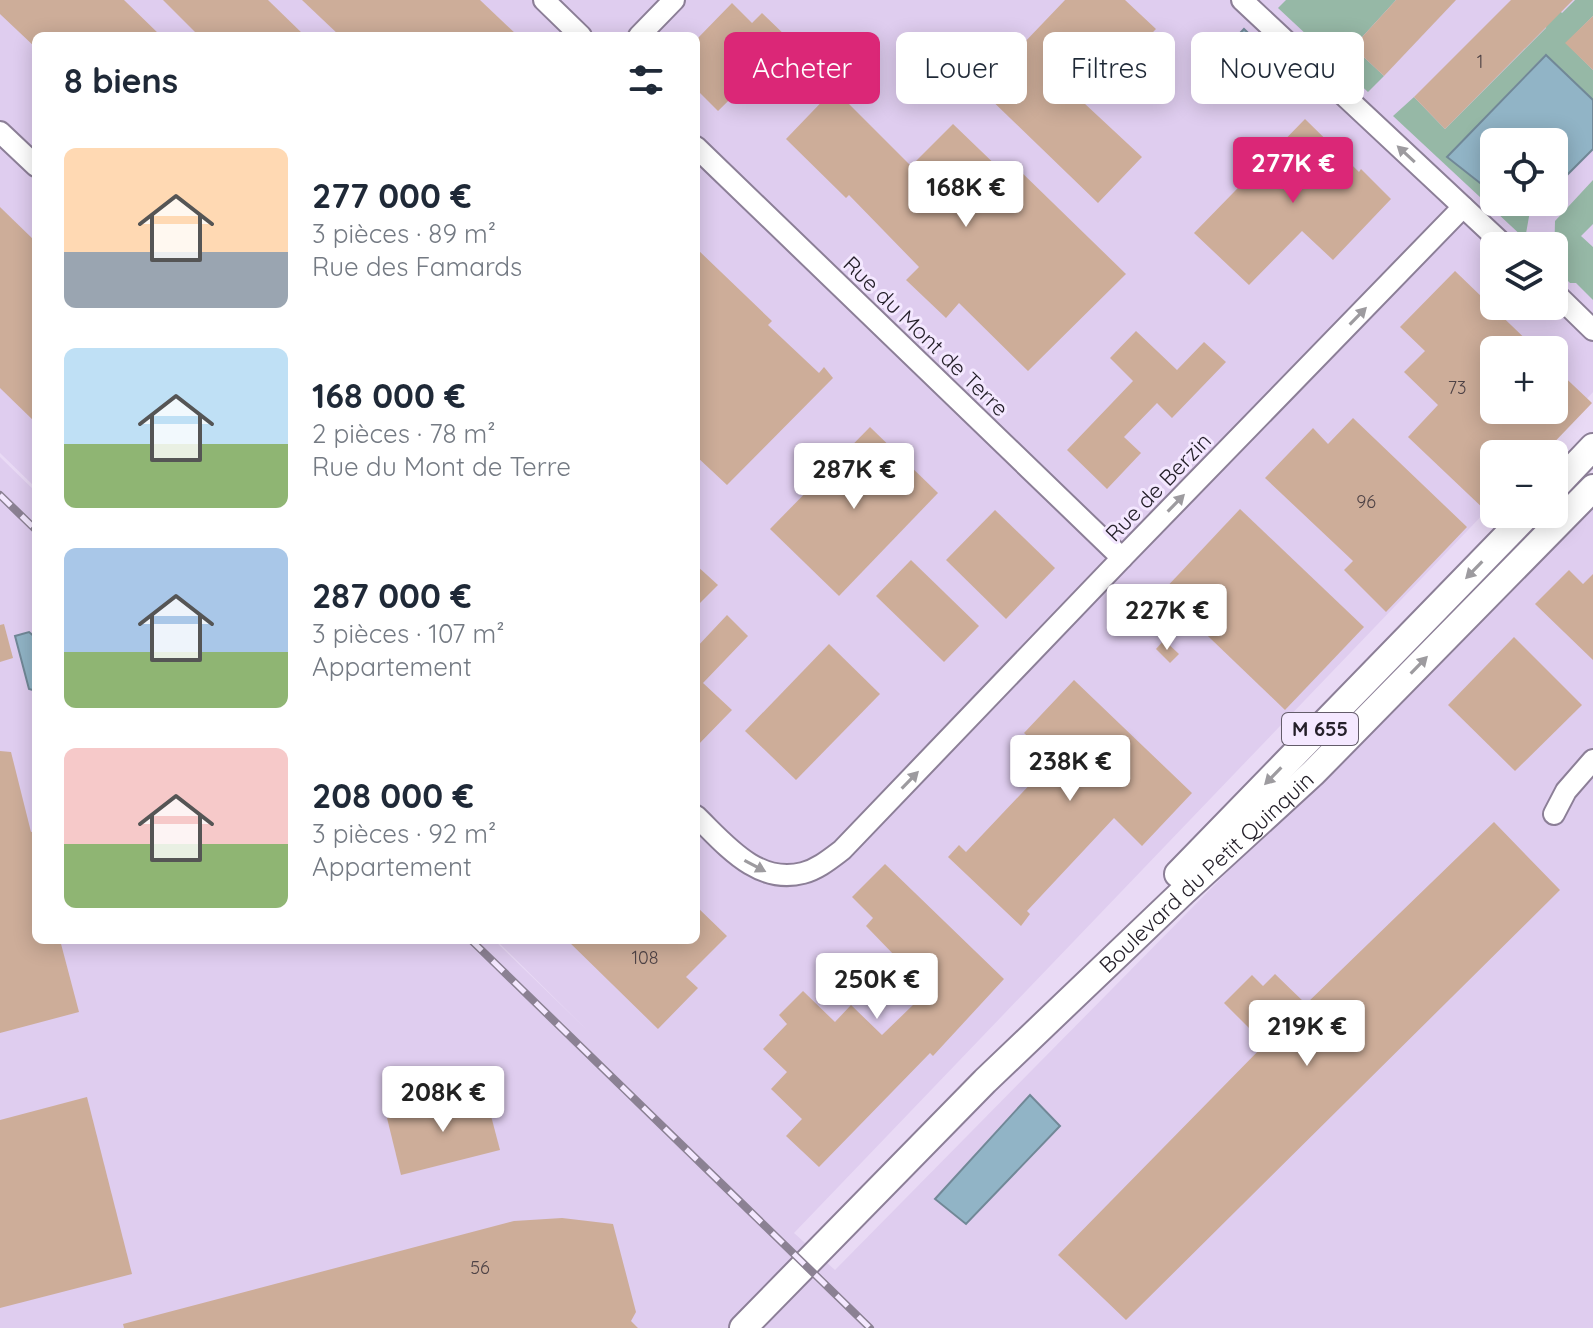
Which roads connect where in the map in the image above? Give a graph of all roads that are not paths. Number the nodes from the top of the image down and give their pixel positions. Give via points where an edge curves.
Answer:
1 (544, 0) edge
2 (674, 0) edge
3 (1242, 0) edge
4 (577, 32) edge
5 (643, 32) edge
6 (0, 132) edge
7 (700, 151) edge
8 (32, 162) edge
9 (1463, 207) junction
10 (1490, 232) edge
11 (1568, 306) edge
12 (1593, 330) edge
13 (1593, 447) edge
14 (1568, 473) edge
15 (1593, 488) edge
16 (1593, 506) edge
17 (1514, 528) edge
18 (1534, 549) junction
19 (1122, 558) junction
20 (1593, 760) edge
21 (1554, 814) dead end
22 (700, 820) edge
23 (985, 1081) junction
24 (743, 1328) edge

1 - 4 street
2 - 5 street
9 -> 3 street
6 - 8 street
7 - 19 street, Rue du Mont de Terre
9 - 10 street
19 -> 9 street, Rue de Berzin
11 - 12 street
13 - 14 main road
15 - 18 main road, Boulevard du Petit Quinquin / M 655
16 - 18 street via 1577,523
17 -> 23 main road, Boulevard du Petit Quinquin / M 655
23 -> 18 main road, Boulevard du Petit Quinquin / M 655 via 1313,773
22 -> 19 street, Rue de Berzin via 762,872 803,873 823,864 856,836
20 - 21 street
23 - 24 main road, Boulevard du Petit Quinquin / M 655

